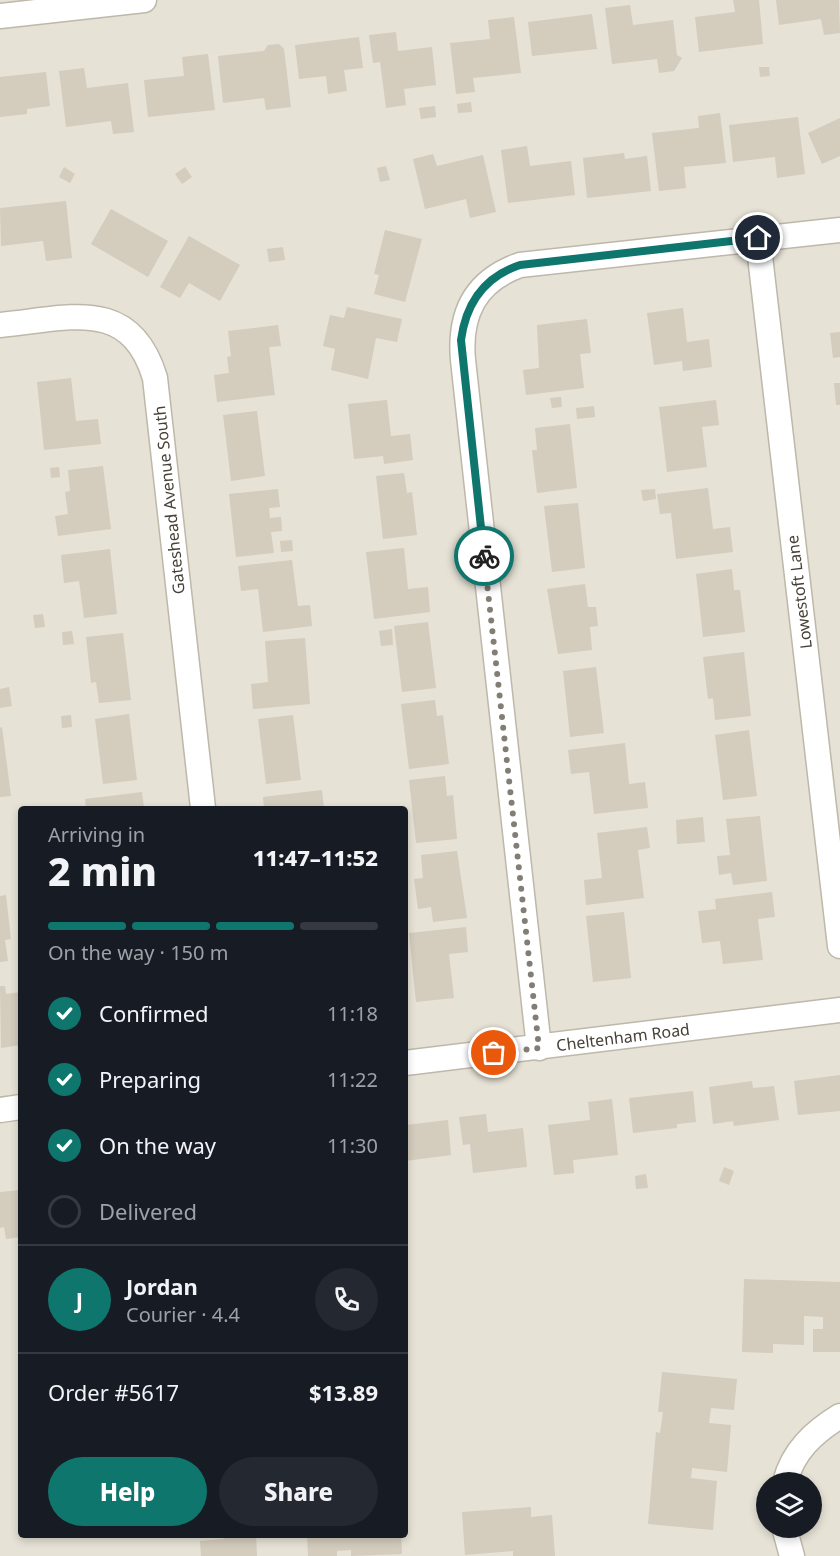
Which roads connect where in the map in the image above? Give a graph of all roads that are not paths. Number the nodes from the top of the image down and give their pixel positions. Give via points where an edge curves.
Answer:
1 (144, 0) edge
2 (0, 16) edge
3 (840, 230) edge
4 (758, 238) junction
5 (0, 325) edge
6 (203, 806) edge
7 (840, 946) edge
8 (840, 1010) edge
9 (539, 1048) junction
10 (408, 1063) edge
11 (18, 1107) edge
12 (0, 1110) edge
13 (840, 1416) edge
14 (788, 1472) edge
15 (787, 1538) edge
16 (792, 1556) edge

1 - 2 street
3 - 4 street
4 - 7 street, Lowestoft Lane
4 - 9 street via 520,265 483,286 463,323 463,360
5 - 6 street, Gateshead Avenue South via 104,318 134,336 150,360
8 - 9 street, Cheltenham Road
9 - 10 street, Cheltenham Road
11 - 12 street
13 - 14 street via 815,1432
15 - 16 street

